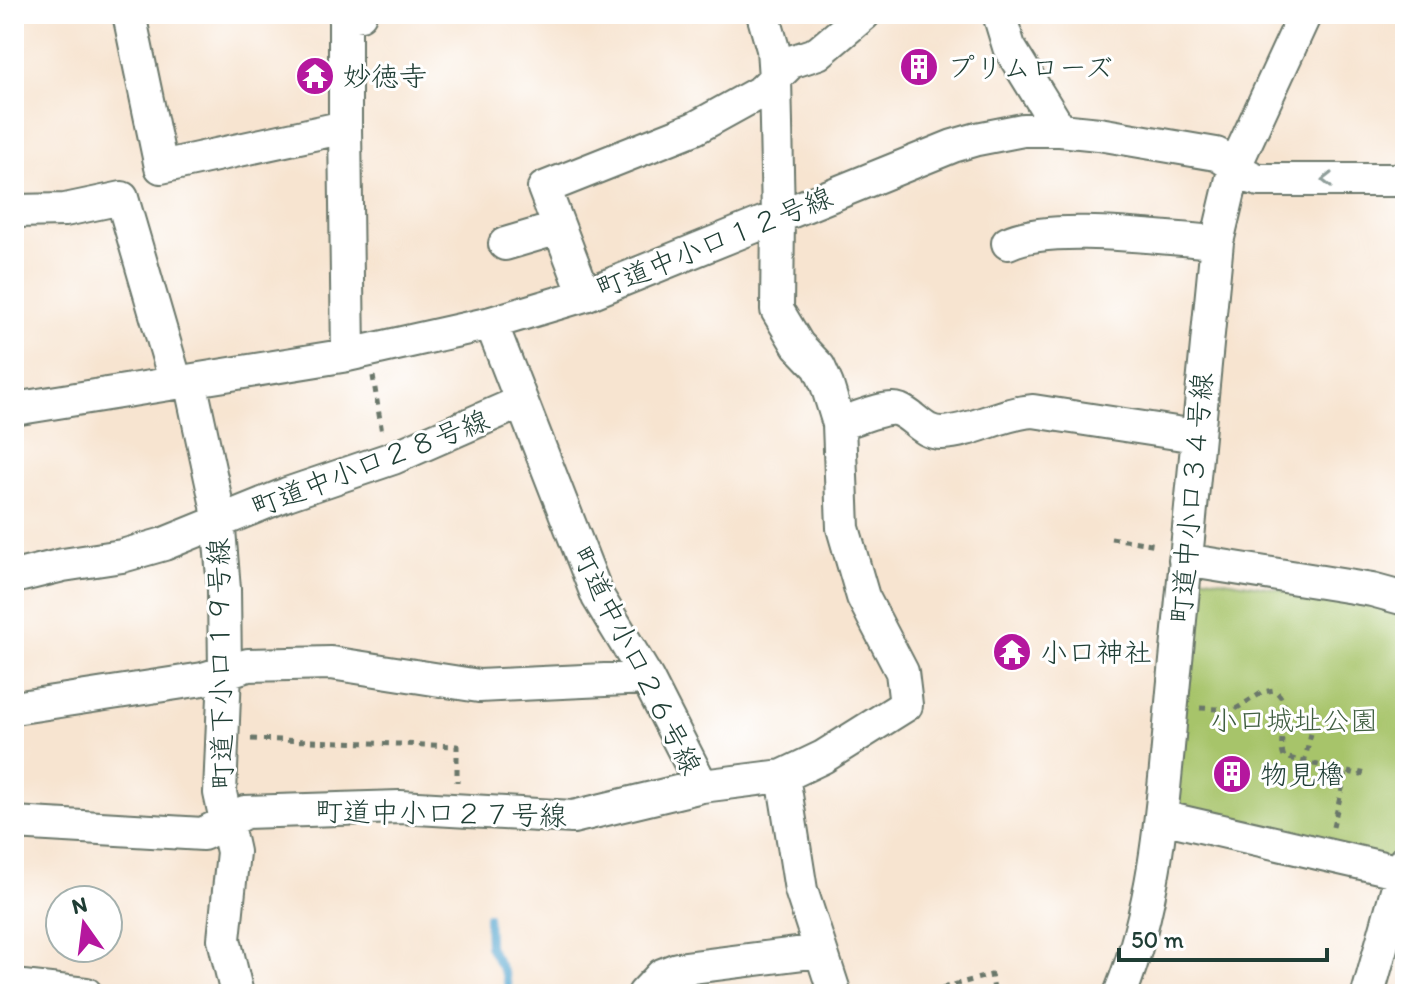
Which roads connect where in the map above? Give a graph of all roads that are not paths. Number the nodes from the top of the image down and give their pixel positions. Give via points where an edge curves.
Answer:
1 (129, 14) edge
2 (360, 14) edge
3 (763, 14) edge
4 (864, 14) edge
5 (999, 14) edge
6 (1305, 14) edge
7 (775, 78) junction
8 (345, 127) junction
9 (1060, 130) junction
10 (1235, 166) junction
11 (1405, 180) edge
12 (14, 211) edge
13 (778, 216) junction
14 (559, 228) junction
15 (1217, 242) junction
16 (1008, 243) dead end
17 (505, 244) dead end
18 (585, 295) junction
19 (491, 323) junction
20 (359, 353) junction
21 (183, 382) junction
22 (521, 402) junction
23 (14, 409) edge
24 (839, 424) junction
25 (1196, 436) junction
26 (218, 523) junction
27 (1186, 555) junction
28 (14, 577) edge
29 (1405, 599) edge
30 (225, 672) junction
31 (647, 678) junction
32 (14, 708) edge
33 (783, 776) junction
34 (702, 786) junction
35 (1161, 817) junction
36 (226, 822) junction
37 (14, 823) edge
38 (1404, 869) edge
39 (820, 951) junction
40 (14, 986) edge
41 (86, 994) edge
42 (237, 994) edge
43 (644, 994) edge
44 (835, 994) edge
45 (1120, 994) edge
46 (1368, 994) edge

1 - 8 street via 161,167
2 - 8 street via 345,17
3 - 7 street
4 - 7 street via 818,53 791,62
5 - 9 street via 1009,47
6 - 10 street, 町道中小口３４号線
7 - 13 street
7 - 14 street via 762,91 695,128 544,188
8 - 20 street
9 - 10 street, 町道中小口１２号線 via 1216,154
9 - 13 street, 町道中小口１２号線 via 1023,130 953,146
11 -> 10 street, 町道中小口１２号線 via 1259,180
10 - 15 street, 町道中小口３４号線
12 - 21 street, 町道下小口１９号線 via 65,210 122,198
13 - 18 street, 町道中小口１２号線
13 - 24 street via 777,310 819,367
14 - 17 street
14 - 18 street
15 - 16 street via 1038,234
15 - 25 street, 町道中小口３４号線
18 - 19 street, 町道中小口１２号線
19 - 20 street, 町道中小口１２号線
19 - 22 street, 町道中小口２６号線
20 - 21 street, 町道中小口１２号線
21 - 23 street, 町道中小口１２号線
21 - 26 street, 町道下小口１９号線
22 - 26 street, 町道中小口２８号線 via 386,461
22 - 31 street, 町道中小口２６号線 via 598,597
24 - 25 street via 888,408 926,430 955,432 1033,411
24 - 33 street, 町道中小口２６号線 via 843,528 863,597 902,672 906,705
25 - 27 street, 町道中小口３４号線
26 - 28 street, 町道中小口２８号線 via 139,551
26 - 30 street, 町道下小口１９号線
27 - 29 street
27 - 35 street, 町道中小口３４号線
30 - 31 street via 248,665 331,663 479,686
30 - 32 street
30 - 36 street, 町道下小口１９号線 via 220,793
31 - 34 street, 町道中小口２６号線
33 - 34 street, 町道中小口２６号線
33 - 39 street via 794,854
34 - 36 street, 町道中小口２７号線 via 573,817 400,807 245,812
35 - 38 street
35 - 45 street, 町道中小口３４号線 via 1140,933
36 - 37 street, 町道中小口２７号線 via 203,834
36 - 42 street, 町道下小口１９号線 via 233,852 224,939
38 - 46 street
39 - 43 street via 670,970
39 - 44 street
40 - 41 street

